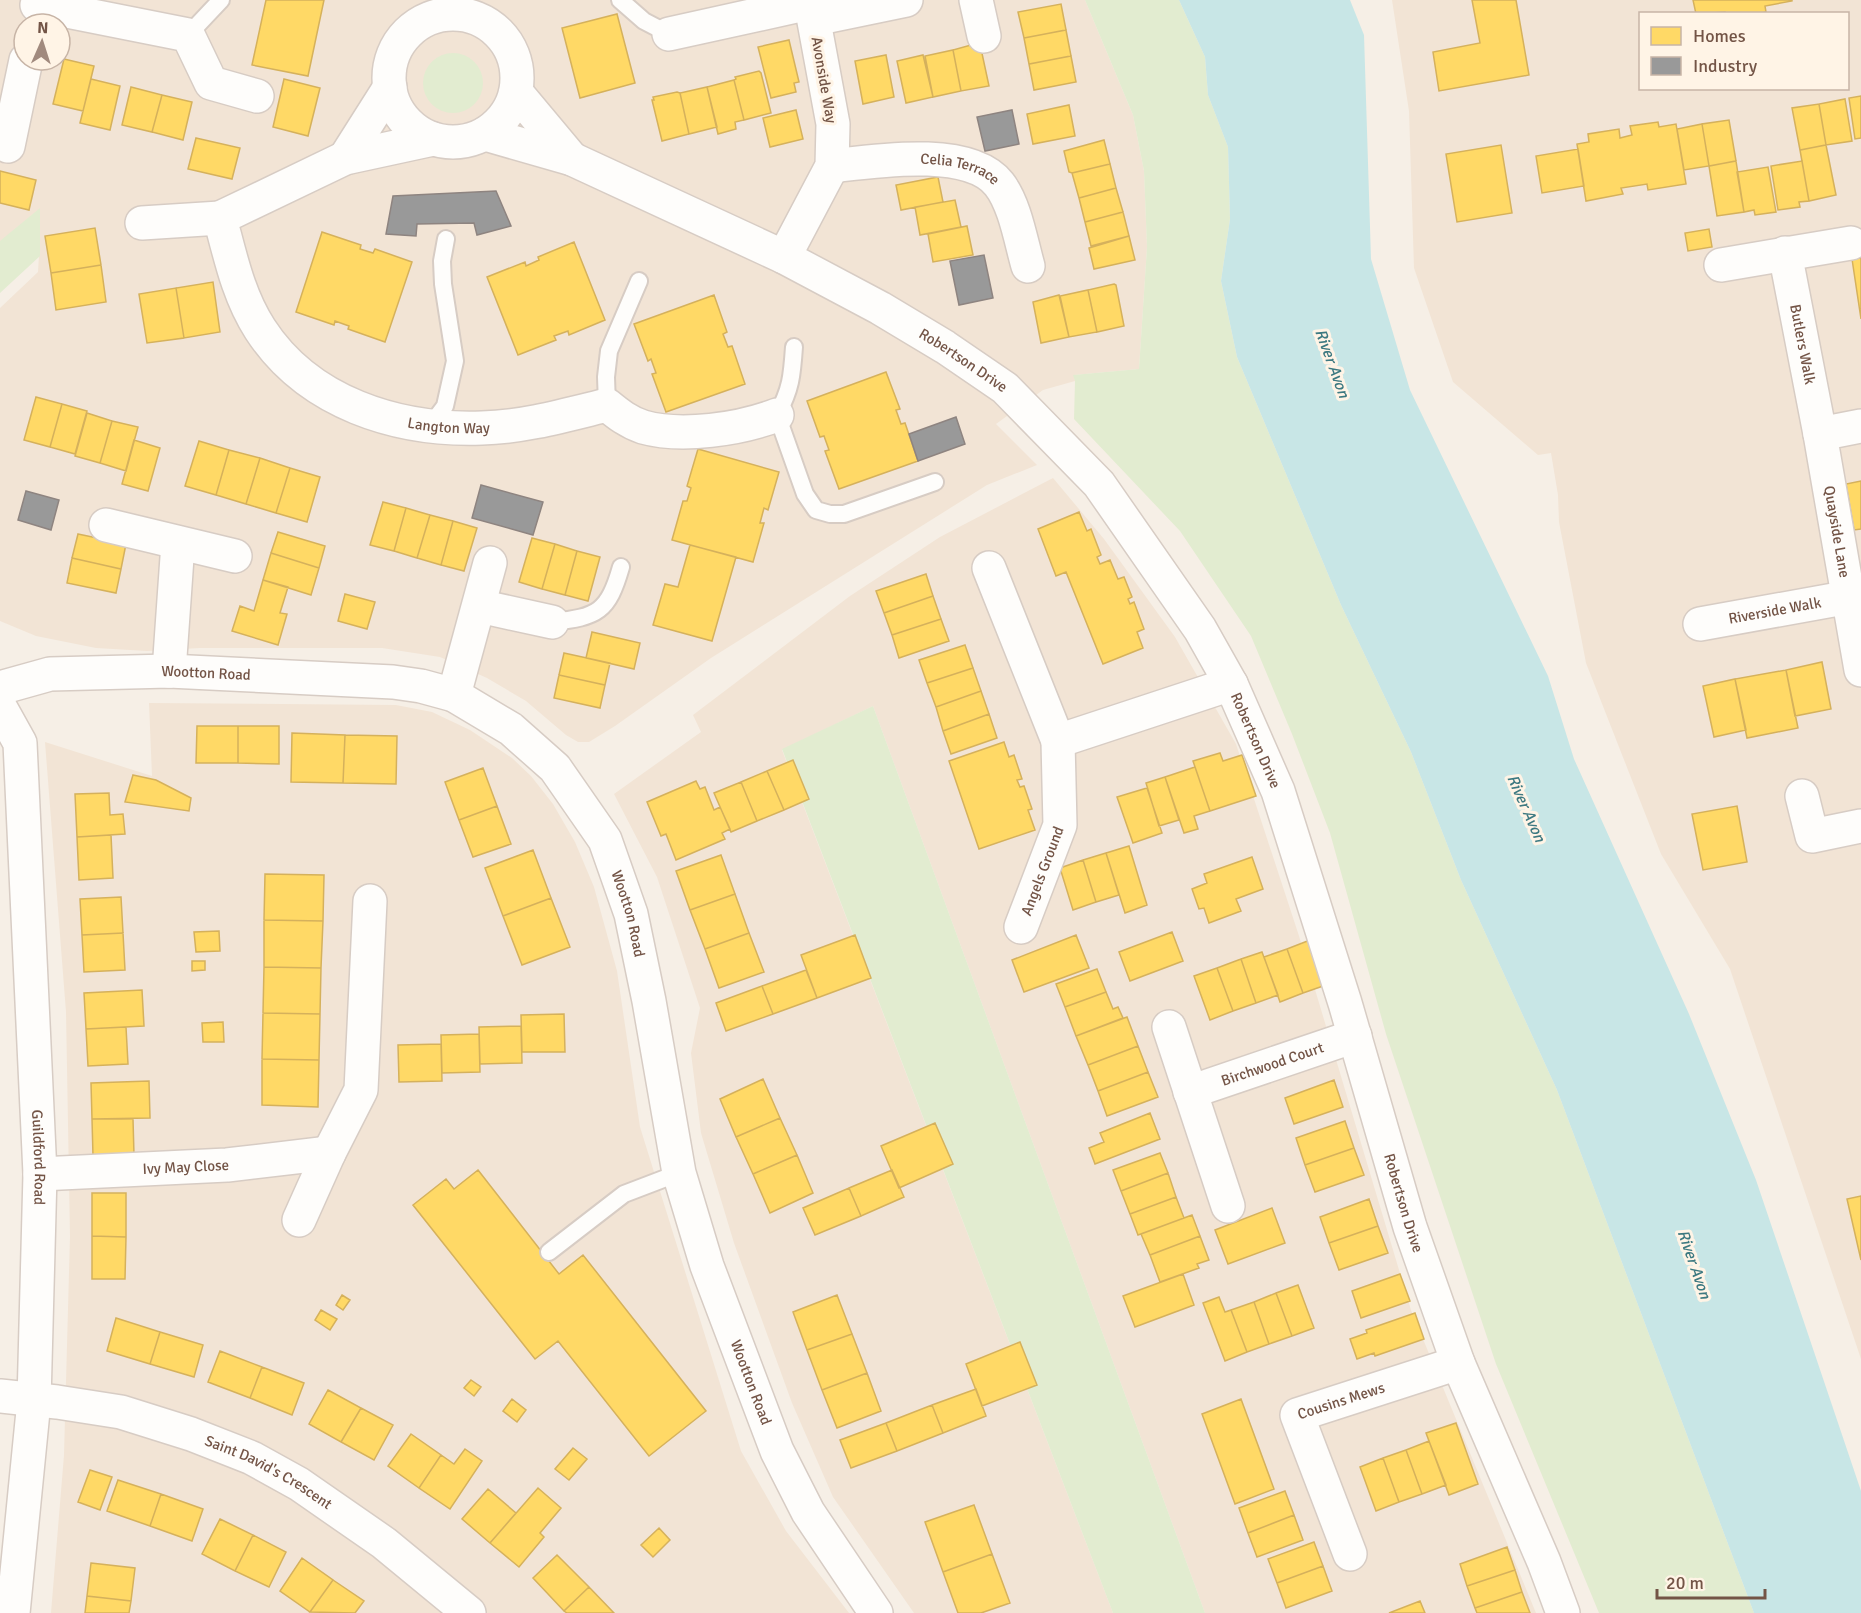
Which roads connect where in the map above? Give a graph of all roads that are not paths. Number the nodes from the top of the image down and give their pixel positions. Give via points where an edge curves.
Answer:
1 (221, 0) edge
2 (410, 0) edge
3 (620, 0) edge
4 (906, 0) edge
5 (976, 0) edge
6 (811, 8) edge
7 (467, 9) edge
8 (36, 10) edge
9 (409, 33) junction
10 (669, 34) joint
11 (188, 35) junction
12 (984, 36) dead end
13 (23, 72) edge
14 (390, 87) junction
15 (516, 92) junction
16 (257, 96) dead end
17 (485, 134) junction
18 (433, 139) junction
19 (8, 146) dead end
20 (345, 158) junction
21 (572, 159) junction
22 (832, 166) junction
23 (220, 218) junction
24 (142, 223) dead end
25 (446, 239) dead end
26 (1851, 243) dead end
27 (1785, 254) junction
28 (784, 257) junction
29 (1721, 265) dead end
30 (1028, 266) dead end
31 (639, 281) dead end
32 (794, 347) dead end
33 (607, 405) junction
34 (777, 415) junction
35 (430, 426) junction
36 (1861, 426) edge
37 (1820, 434) junction
38 (935, 482) dead end
39 (106, 525) dead end
40 (178, 543) junction
41 (235, 556) dead end
42 (490, 562) dead end
43 (621, 567) dead end
44 (989, 568) dead end
45 (1855, 596) edge
46 (479, 606) junction
47 (552, 622) joint
48 (1700, 624) dead end
49 (1861, 669) edge
50 (169, 671) junction
51 (1231, 684) junction
52 (0, 688) edge
53 (454, 695) junction
54 (0, 707) edge
55 (1058, 741) junction
56 (1802, 796) dead end
57 (1861, 826) edge
58 (370, 901) dead end
59 (1021, 927) dead end
60 (1169, 1027) dead end
61 (1355, 1036) junction
62 (1190, 1092) junction
63 (329, 1153) junction
64 (679, 1173) junction
65 (40, 1174) junction
66 (1228, 1206) dead end
67 (299, 1220) dead end
68 (549, 1252) dead end
69 (1458, 1363) junction
70 (0, 1396) edge
71 (34, 1401) junction
72 (1350, 1554) dead end
73 (13, 1613) edge
74 (469, 1613) edge
75 (876, 1613) edge
76 (1563, 1613) edge

1 - 11 lane
2 - 9 street
3 - 10 lane via 644,21
4 - 6 street
5 - 12 street
6 - 10 street
6 - 22 street, Avonside Way via 833,124
7 - 9 street via 423,22
7 - 15 street via 491,27 509,48 517,73
8 - 11 street
9 - 14 street via 396,48 390,67
11 - 16 street via 211,83
13 - 19 street
14 - 18 street via 404,119
14 - 20 street
15 - 17 street via 505,116
15 - 21 street, Robertson Drive
17 - 18 street via 450,143
17 - 21 street, Robertson Drive
18 - 20 street
20 - 23 street
21 - 28 street, Robertson Drive
22 - 28 street, Avonside Way
22 - 30 street, Celia Terrace via 897,158 976,167 995,180 1006,195
23 - 24 street
23 - 35 street, Langton Way via 237,280 252,314 300,375 357,408
25 - 35 lane via 443,284 455,361 445,406
26 - 27 street
27 - 29 street
27 - 37 street, Butlers Walk
28 - 51 street, Robertson Drive via 945,346 1005,388 1098,484 1200,629
31 - 33 lane via 609,351
32 - 34 lane via 789,394
33 - 34 street via 643,427 672,431 738,426
33 - 35 street, Langton Way via 548,419 483,428
34 - 38 lane via 805,494 816,510 844,514
36 - 37 street
37 - 45 street, Quayside Lane
39 - 40 street
40 - 41 street
40 - 50 street
42 - 46 street
43 - 47 lane via 607,604 576,619
44 - 55 street, Angels Ground
45 - 48 street, Riverside Walk
45 - 49 street, Quayside Lane
46 - 47 street
46 - 53 street
50 - 52 street, Wootton Road via 51,674
50 - 53 street, Wootton Road via 393,682
51 - 55 street
51 - 61 street, Robertson Drive via 1278,791
53 - 64 street, Wootton Road via 512,729 546,759 606,840 631,914
54 - 65 street, Guildford Road via 20,743
55 - 59 street, Angels Ground via 1060,825
56 - 57 street via 1812,836
58 - 63 street via 361,1090
60 - 62 street
61 - 62 street, Birchwood Court
61 - 69 street, Robertson Drive via 1410,1227
62 - 66 street
63 - 65 street, Ivy May Close via 227,1166
63 - 67 street
64 - 68 lane via 624,1194
64 - 75 street, Wootton Road via 707,1266 777,1451 808,1512
65 - 71 street, Guildford Road
69 - 72 street, Cousins Mews via 1297,1414
69 - 76 street, Robertson Drive
70 - 71 street, Saint David's Crescent
71 - 73 street, Guildford Road
71 - 74 street, Saint David's Crescent via 121,1412 252,1458 299,1484 384,1543

